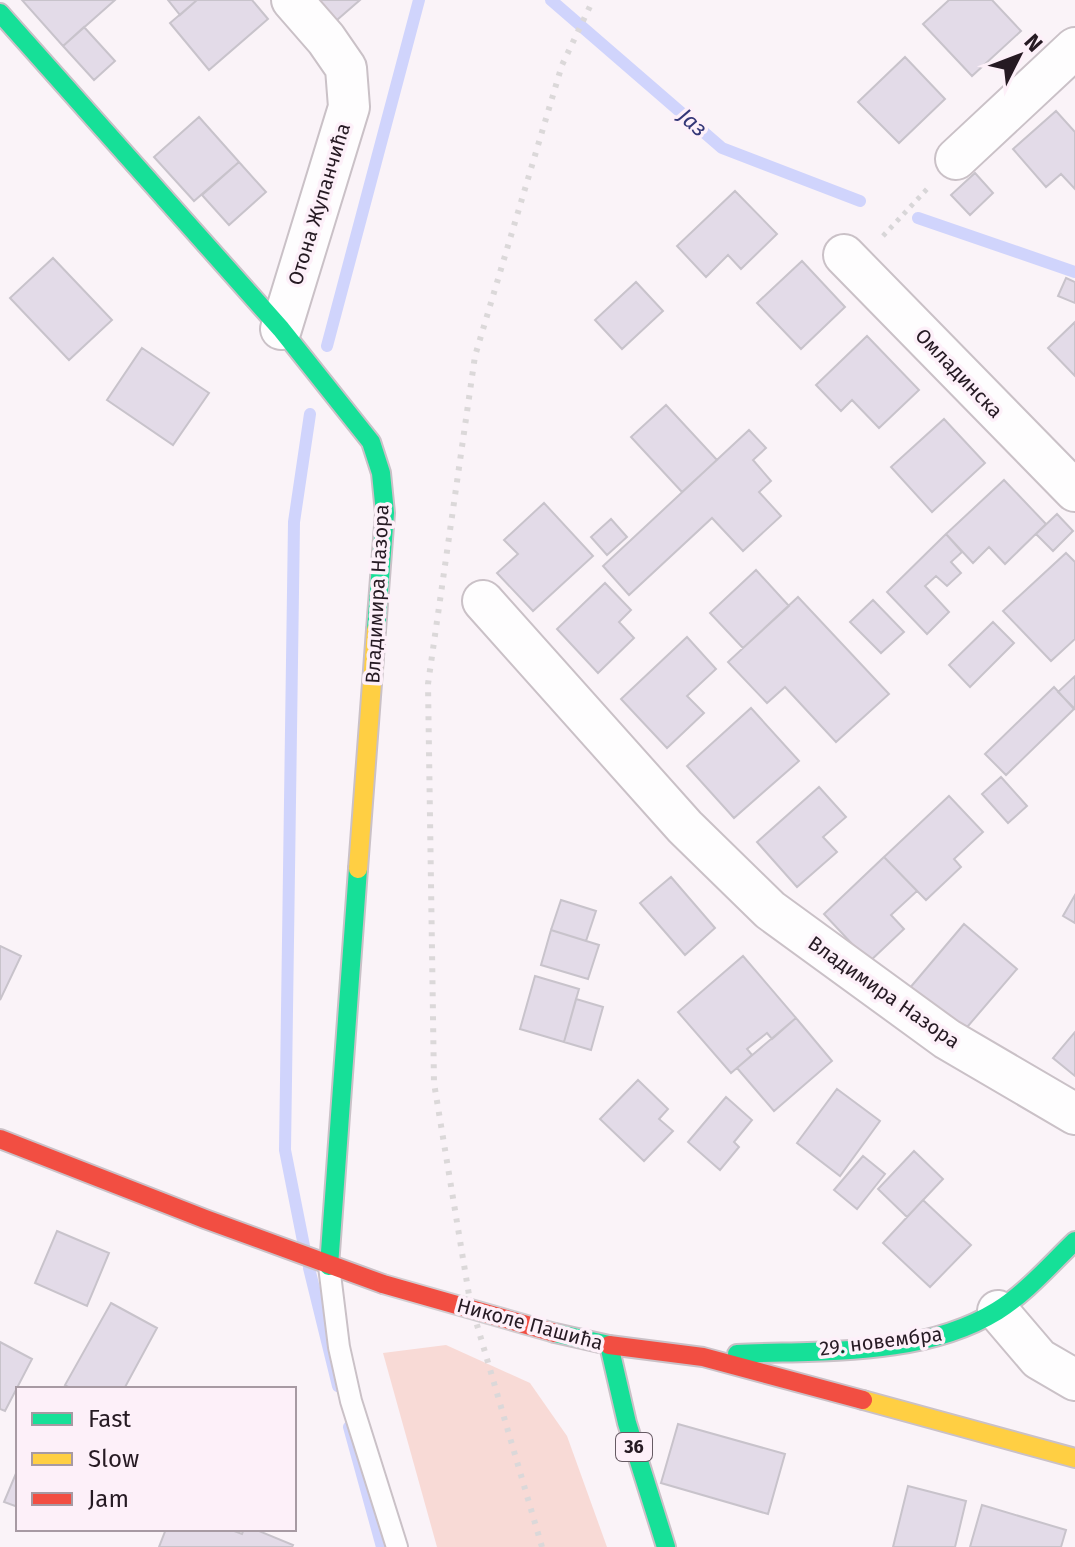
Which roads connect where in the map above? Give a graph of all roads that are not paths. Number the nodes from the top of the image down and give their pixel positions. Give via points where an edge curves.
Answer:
1 (292, 0) edge
2 (0, 13) edge
3 (1075, 48) edge
4 (956, 159) road end
5 (849, 260) road end
6 (281, 329) junction
7 (1075, 491) edge
8 (483, 601) dead end
9 (1075, 1114) edge
10 (0, 1139) edge
11 (1075, 1241) edge
12 (327, 1264) junction
13 (998, 1311) junction
14 (609, 1345) junction
15 (703, 1357) junction
16 (1075, 1380) edge
17 (1075, 1458) edge
18 (397, 1547) edge
19 (666, 1547) edge

1 - 6 street, Отона Жупанчића via 346,68 349,107
2 - 6 street, Владимира Назора
3 - 4 street
5 - 7 street, Омладинска
6 - 12 street, Владимира Назора via 371,442 385,513
8 - 9 street, Владимира Назора via 685,827 770,910 947,1039
10 - 12 street, Николе Пашића
11 - 13 street, 29. новембра
12 - 14 street, Николе Пашића, bridge
12 - 18 lane via 351,1401
13 - 15 street, 29. новембра via 936,1337
13 - 16 street via 1039,1359
14 - 15 street, Николе Пашића
14 - 19 street, 36
15 - 17 street, Николе Пашића

